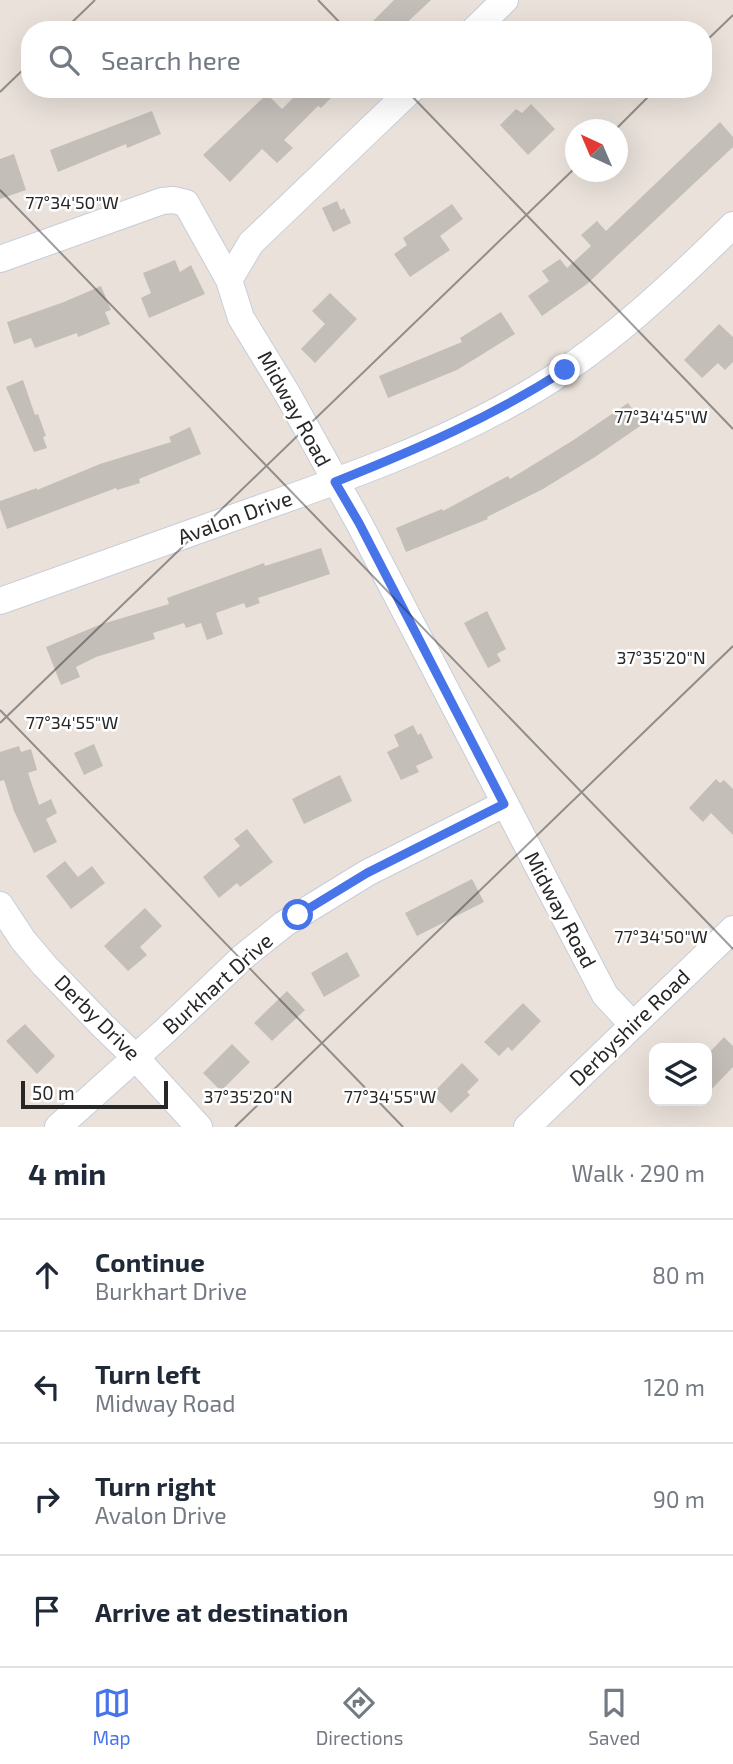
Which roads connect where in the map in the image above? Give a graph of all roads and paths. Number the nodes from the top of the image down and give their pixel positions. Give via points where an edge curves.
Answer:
1 (505, 0) edge
2 (483, 21) edge
3 (403, 98) edge
4 (733, 225) edge
5 (0, 259) edge
6 (229, 280) junction
7 (335, 482) junction
8 (0, 601) edge
9 (504, 804) junction
10 (0, 905) edge
11 (733, 929) edge
12 (633, 1025) junction
13 (136, 1058) junction
14 (58, 1127) edge
15 (199, 1127) edge
16 (527, 1127) edge

1 - 2 street
3 - 6 street via 251,243
4 - 7 street, Avalon Drive via 630,320 565,370 469,426
5 - 6 street, Midway Road via 173,200 186,203 194,214
6 - 7 street, Midway Road via 242,318
7 - 8 street, Avalon Drive
7 - 9 street, Midway Road
9 - 12 street, Midway Road via 604,995
9 - 13 street, Burkhart Drive via 367,873 284,924
10 - 13 street, Derby Drive via 45,965
11 - 12 street, Derbyshire Road
12 - 16 street, Derbyshire Road
13 - 14 street, Burkhart Drive
13 - 15 street, Derby Drive

